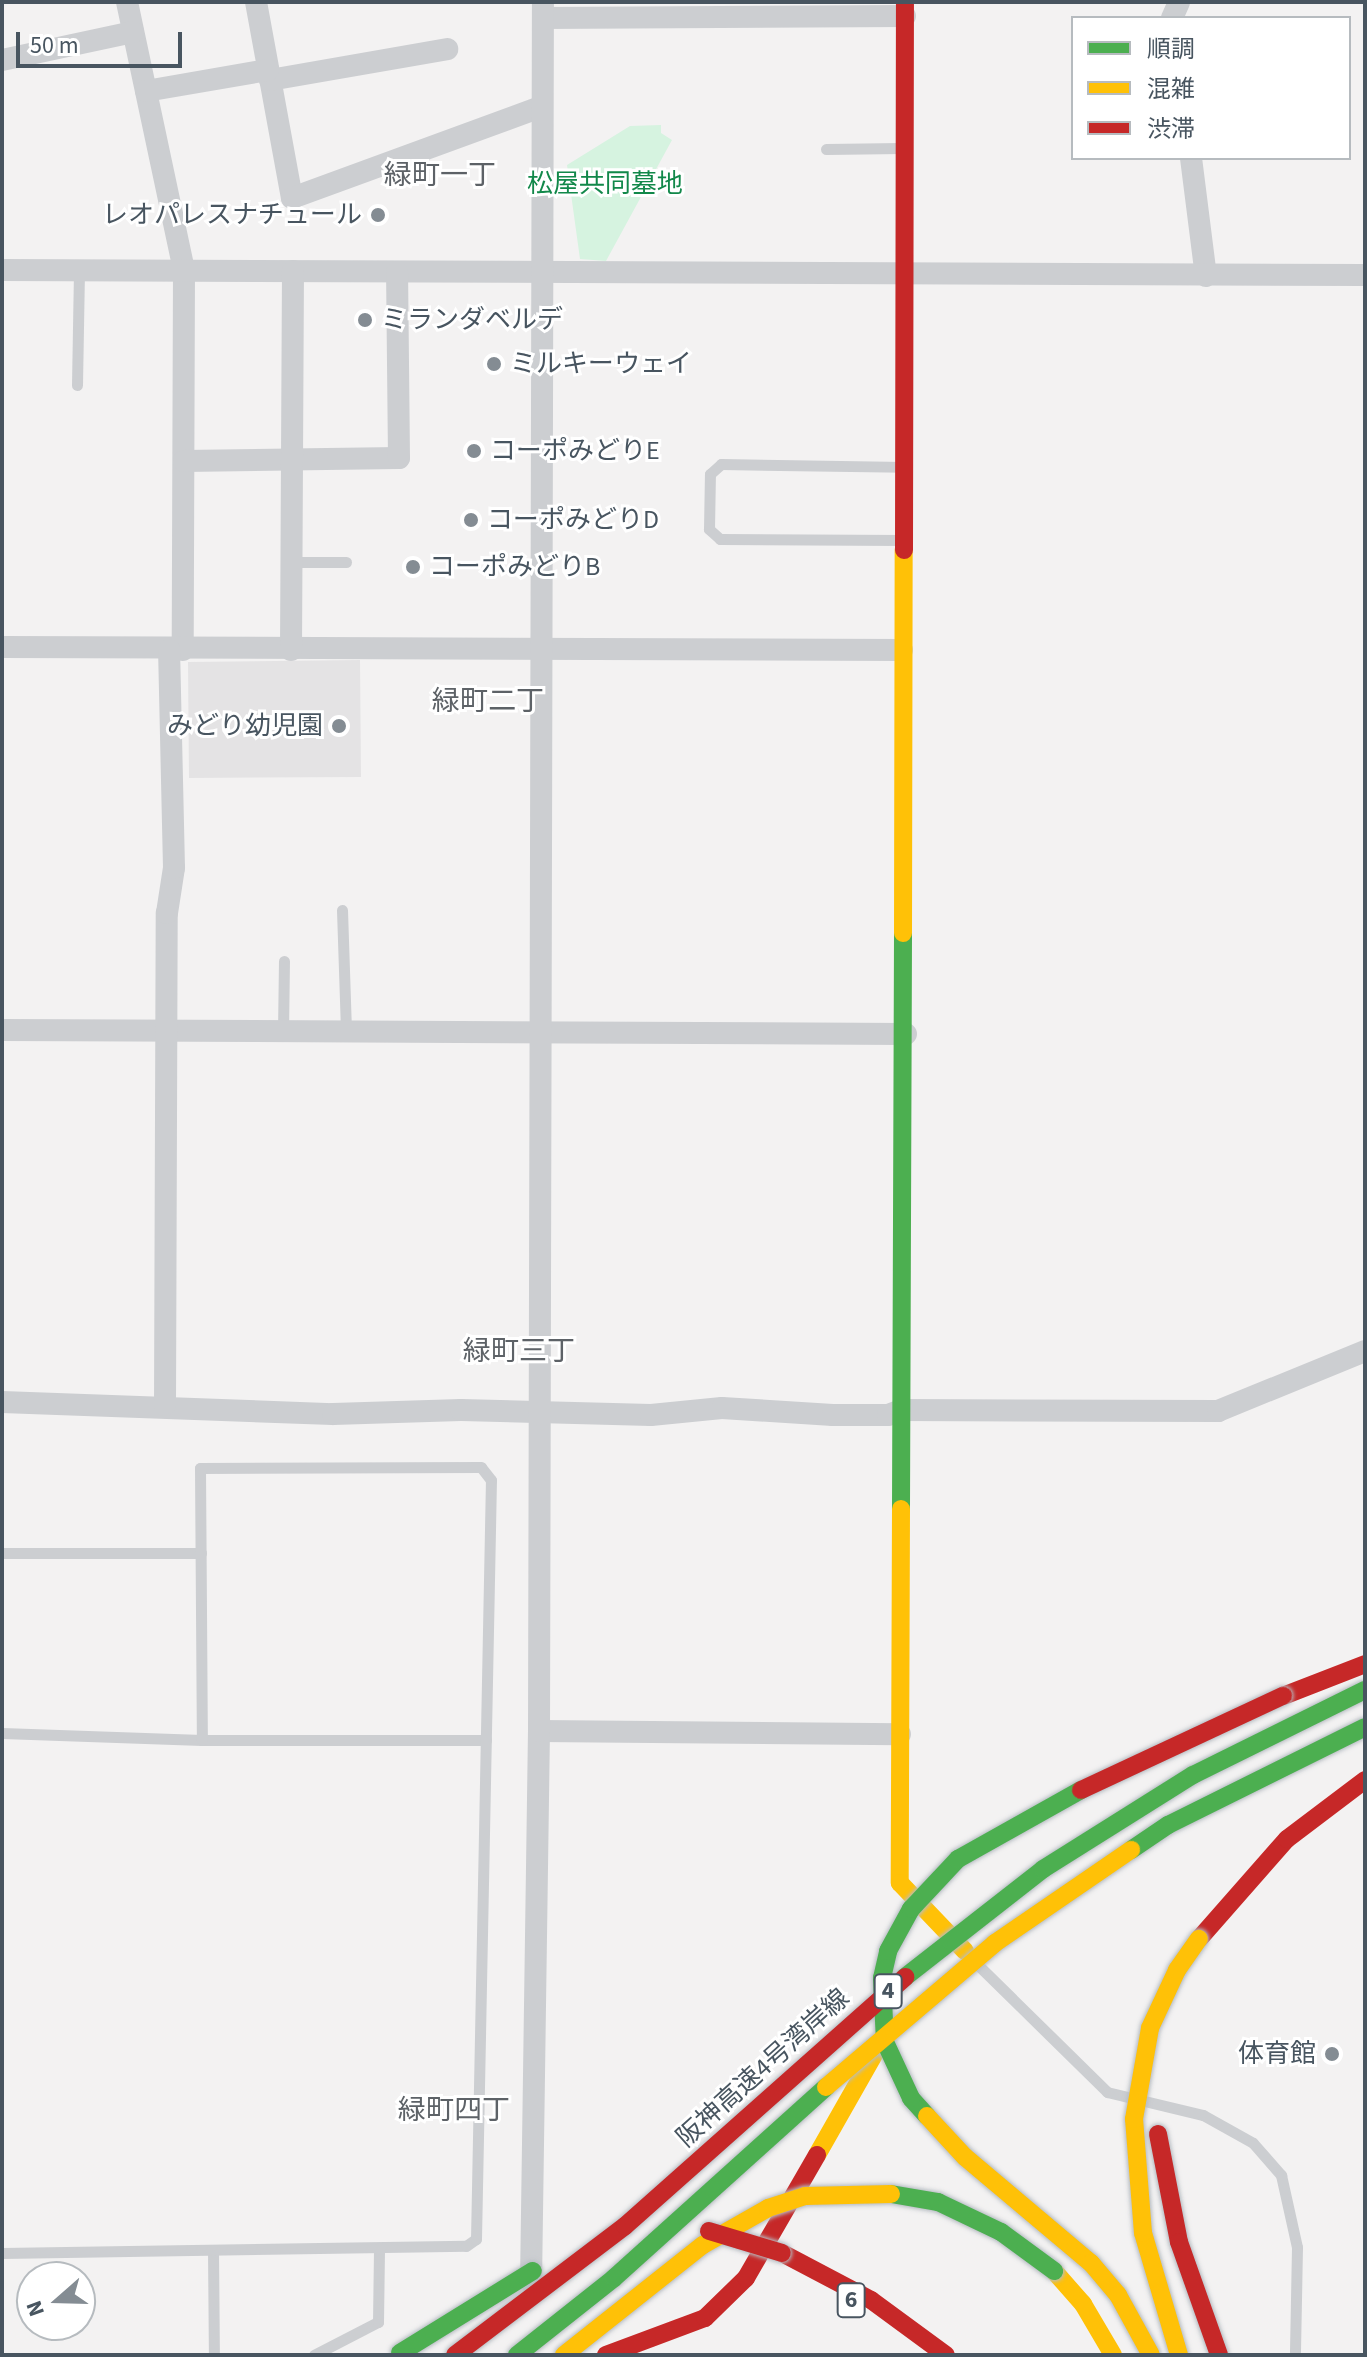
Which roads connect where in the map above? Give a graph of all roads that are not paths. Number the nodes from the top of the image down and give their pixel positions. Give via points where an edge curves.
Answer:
1 (127, 2) edge
2 (256, 2) edge
3 (905, 9) edge
4 (543, 10) edge
5 (133, 32) junction
6 (447, 49) dead end
7 (2, 60) edge
8 (269, 75) junction
9 (146, 91) junction
10 (541, 107) junction
11 (907, 148) junction
12 (826, 149) dead end
13 (1191, 160) edge
14 (2, 270) edge
15 (79, 270) junction
16 (184, 271) junction
17 (293, 271) junction
18 (908, 271) junction
19 (397, 272) junction
20 (539, 272) junction
21 (1365, 275) edge
22 (1206, 276) junction
23 (77, 385) dead end
24 (293, 460) junction
25 (184, 461) junction
26 (904, 467) junction
27 (904, 540) junction
28 (292, 562) junction
29 (346, 562) dead end
30 (2, 647) edge
31 (176, 650) junction
32 (291, 650) junction
33 (902, 650) junction
34 (540, 652) junction
35 (342, 910) dead end
36 (284, 961) dead end
37 (2, 1030) edge
38 (166, 1031) junction
39 (283, 1032) junction
40 (346, 1032) junction
41 (541, 1034) junction
42 (906, 1034) junction
43 (1365, 1351) edge
44 (2, 1402) edge
45 (165, 1405) junction
46 (901, 1410) junction
47 (539, 1412) junction
48 (2, 1553) edge
49 (201, 1553) junction
50 (1365, 1664) edge
51 (1365, 1690) edge
52 (1365, 1710) edge
53 (1365, 1727) edge
54 (539, 1731) junction
55 (2, 1733) edge
56 (900, 1734) junction
57 (202, 1740) junction
58 (486, 1740) junction
59 (1365, 1780) edge
60 (1199, 1939) junction
61 (965, 1951) junction
62 (379, 2248) junction
63 (213, 2250) junction
64 (2, 2253) edge
65 (782, 2253) junction
66 (214, 2355) edge
67 (314, 2355) edge
68 (397, 2355) edge
69 (455, 2355) edge
70 (517, 2355) edge
71 (530, 2355) edge
72 (564, 2355) edge
73 (606, 2355) edge
74 (914, 2355) edge
75 (946, 2355) edge
76 (1113, 2355) edge
77 (1151, 2355) edge
78 (1179, 2355) edge
79 (1219, 2355) edge
80 (1295, 2355) edge

1 - 5 street
2 - 8 street
3 - 4 street
3 - 11 main road
4 - 10 street
5 - 7 street
5 - 9 street
6 - 8 street
8 - 9 street
8 - 10 street via 292,198
9 - 16 street
10 - 20 street
11 - 12 lane
11 - 18 main road
13 - 22 street
14 - 15 street
15 - 16 street
15 - 23 lane
16 - 17 street
16 - 25 street
17 - 19 street
17 - 24 street
18 - 20 street
18 - 22 street
18 - 26 main road
19 - 20 street
19 - 24 street via 399,458
20 - 34 street
21 - 22 street
24 - 25 street
24 - 28 street
25 - 31 street
26 - 27 main road
26 - 27 lane via 721,464 710,474 709,529 720,539
27 - 33 main road
28 - 29 lane
28 - 32 street
30 - 31 street
31 - 32 street
31 - 38 street
32 - 34 street
33 - 34 street
33 - 42 main road
34 - 41 street
35 - 40 lane
36 - 39 lane
37 - 38 street
38 - 39 street
38 - 45 street
39 - 40 street
40 - 41 street
41 - 42 street
41 - 47 street
42 - 46 main road
43 - 46 street via 1218,1411
44 - 45 street
45 - 47 street via 333,1414
46 - 47 street via 846,1415 722,1408 651,1415
46 - 56 main road
47 - 54 street
48 - 49 lane
49 - 57 lane
49 - 58 lane via 200,1468 481,1467 491,1480
50 - 77 main road, 4, bridge via 1118,1769 987,1839 932,1882 888,1951 882,1978 885,2042 911,2098 965,2157 1091,2263 1118,2295
51 - 69 main road, 阪神高速4号湾岸線 / 4, bridge via 1193,1775 1043,1869 909,1973 625,2226
52 - 61 main road via 1274,1748 1160,1807 1039,1887
53 - 70 main road, 4, bridge via 1168,1825 995,1943 904,2017 614,2278
54 - 56 street
54 - 71 street
55 - 57 lane
56 - 61 main road via 900,1883
57 - 58 lane
58 - 62 lane via 476,2239 466,2246
59 - 60 main road via 1287,1839
60 - 78 main road, bridge via 1177,1970 1150,2028 1134,2119 1143,2233
60 - 79 main road, bridge via 1160,2032 1157,2130 1171,2215
61 - 73 main road via 869,2060 819,2158 746,2278 705,2318
61 - 80 lane via 1107,2092 1203,2115 1253,2143 1281,2175 1297,2247
62 - 63 lane
62 - 67 lane via 378,2322
63 - 64 lane
63 - 66 lane
65 - 68 main road, bridge via 701,2229 644,2231 606,2240 542,2266
65 - 74 main road, 6 via 842,2292
65 - 75 main road via 871,2300
72 - 76 main road, bridge via 703,2245 768,2208 805,2196 870,2191 938,2202 1001,2232 1054,2271 1083,2304

